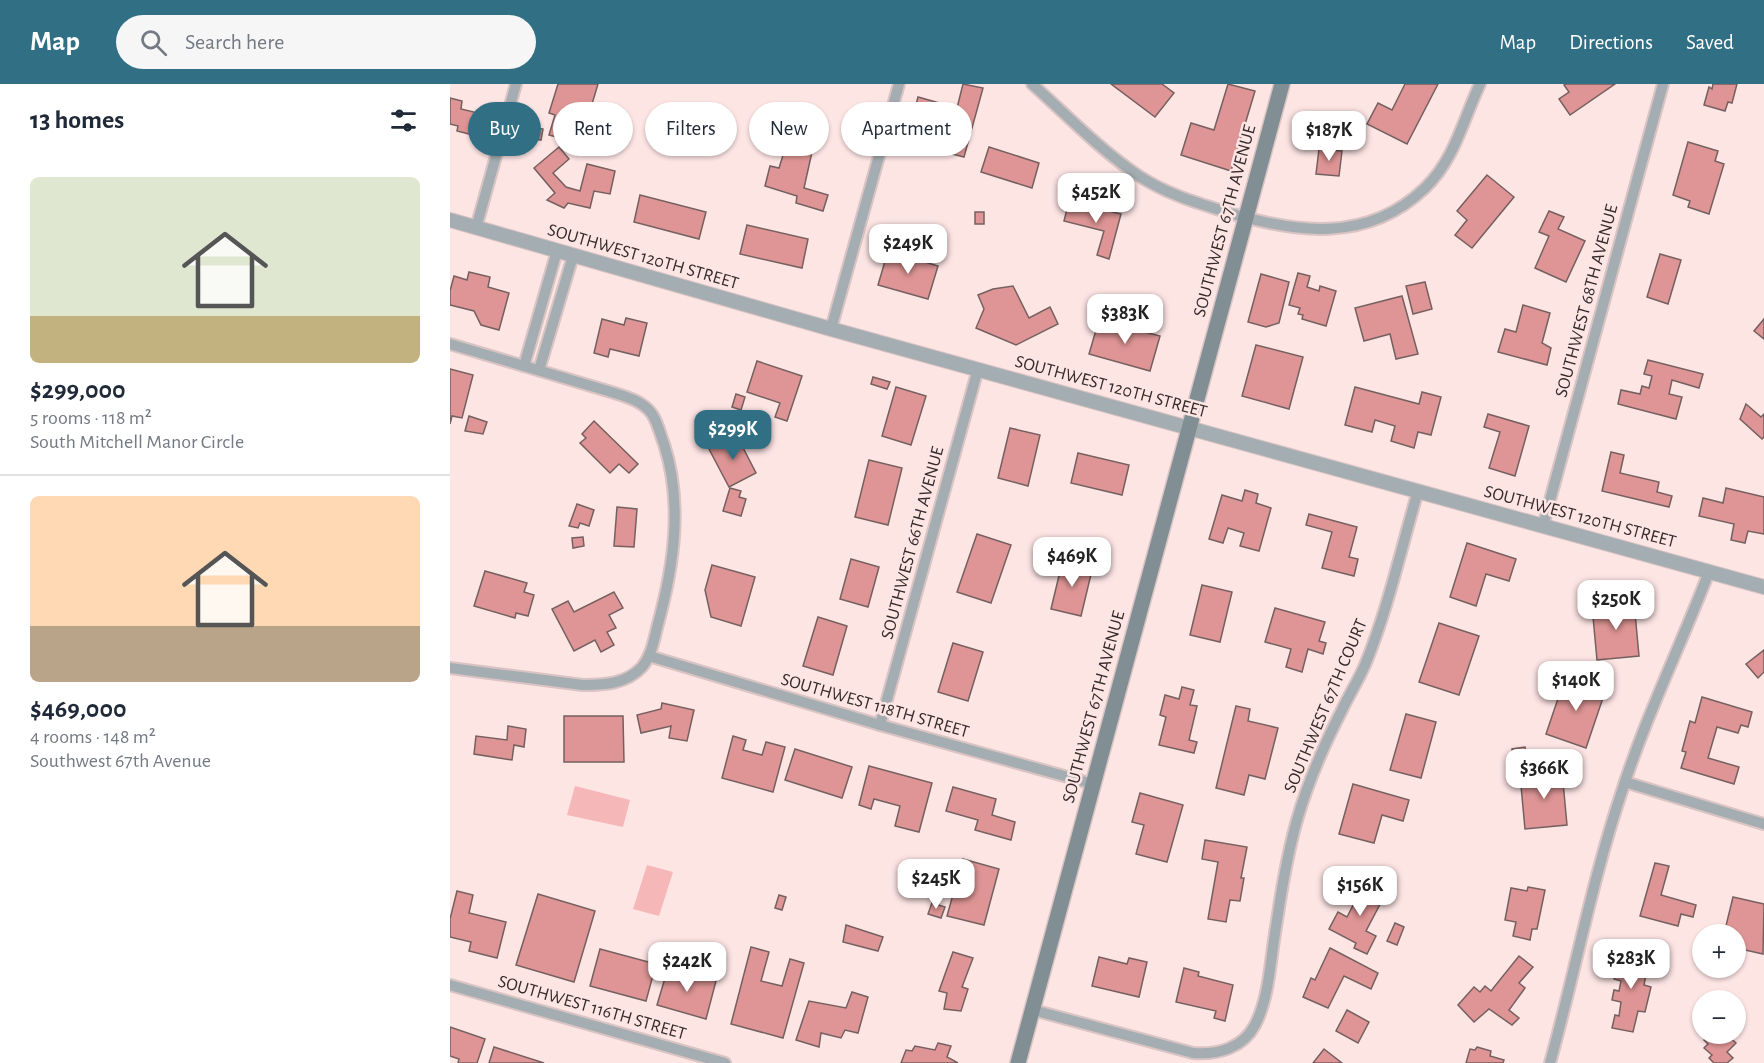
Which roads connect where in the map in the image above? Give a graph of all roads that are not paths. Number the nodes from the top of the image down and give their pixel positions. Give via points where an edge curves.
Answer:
1 (516, 84) edge
2 (899, 84) edge
3 (1032, 84) edge
4 (1282, 84) edge
5 (1480, 84) edge
6 (1663, 84) edge
7 (1247, 218) junction
8 (450, 220) edge
9 (476, 228) junction
10 (557, 251) junction
11 (573, 256) junction
12 (831, 329) junction
13 (450, 344) edge
14 (524, 366) junction
15 (978, 369) junction
16 (539, 370) junction
17 (1190, 428) junction
18 (1418, 491) junction
19 (1544, 526) junction
20 (1709, 572) junction
21 (1764, 587) edge
22 (649, 657) junction
23 (450, 668) edge
24 (880, 725) junction
25 (1624, 782) junction
26 (1093, 784) junction
27 (1764, 824) edge
28 (450, 985) edge
29 (1033, 1010) junction
30 (725, 1063) edge
31 (1018, 1063) edge
32 (1550, 1063) edge

1 - 9 street
2 - 12 street
3 - 7 street via 1142,178 1188,200
4 - 7 main road, SOUTHWEST 67TH AVENUE
5 - 7 street via 1444,165 1403,206 1364,223 1332,230 1303,229
6 - 19 street, SOUTHWEST 68TH AVENUE
7 - 17 main road, SOUTHWEST 67TH AVENUE
8 - 9 street, SOUTHWEST 120TH STREET
9 - 10 street, SOUTHWEST 120TH STREET
10 - 11 street, SOUTHWEST 120TH STREET
10 - 14 street
11 - 12 street, SOUTHWEST 120TH STREET
11 - 16 street
12 - 15 street, SOUTHWEST 120TH STREET
13 - 14 street
14 - 16 street
15 - 17 street, SOUTHWEST 120TH STREET
15 - 24 street, SOUTHWEST 66TH AVENUE
16 - 22 street via 632,399 645,406 660,432 673,480 674,549
17 - 18 street, SOUTHWEST 120TH STREET
17 - 26 main road, SOUTHWEST 67TH AVENUE
18 - 19 street, SOUTHWEST 120TH STREET
18 - 29 street, SOUTHWEST 67TH COURT via 1368,657 1323,749 1298,816 1284,876 1271,965 1255,1025 1229,1049 1193,1053
19 - 20 street, SOUTHWEST 120TH STREET
20 - 21 street, SOUTHWEST 120TH STREET
20 - 25 street
22 - 23 street via 631,676 603,685
22 - 24 street, SOUTHWEST 118TH STREET
24 - 26 street, SOUTHWEST 118TH STREET
25 - 27 street
25 - 32 street
26 - 29 main road, SOUTHWEST 67TH AVENUE
28 - 30 street, SOUTHWEST 116TH STREET
29 - 31 main road, SOUTHWEST 67TH AVENUE

